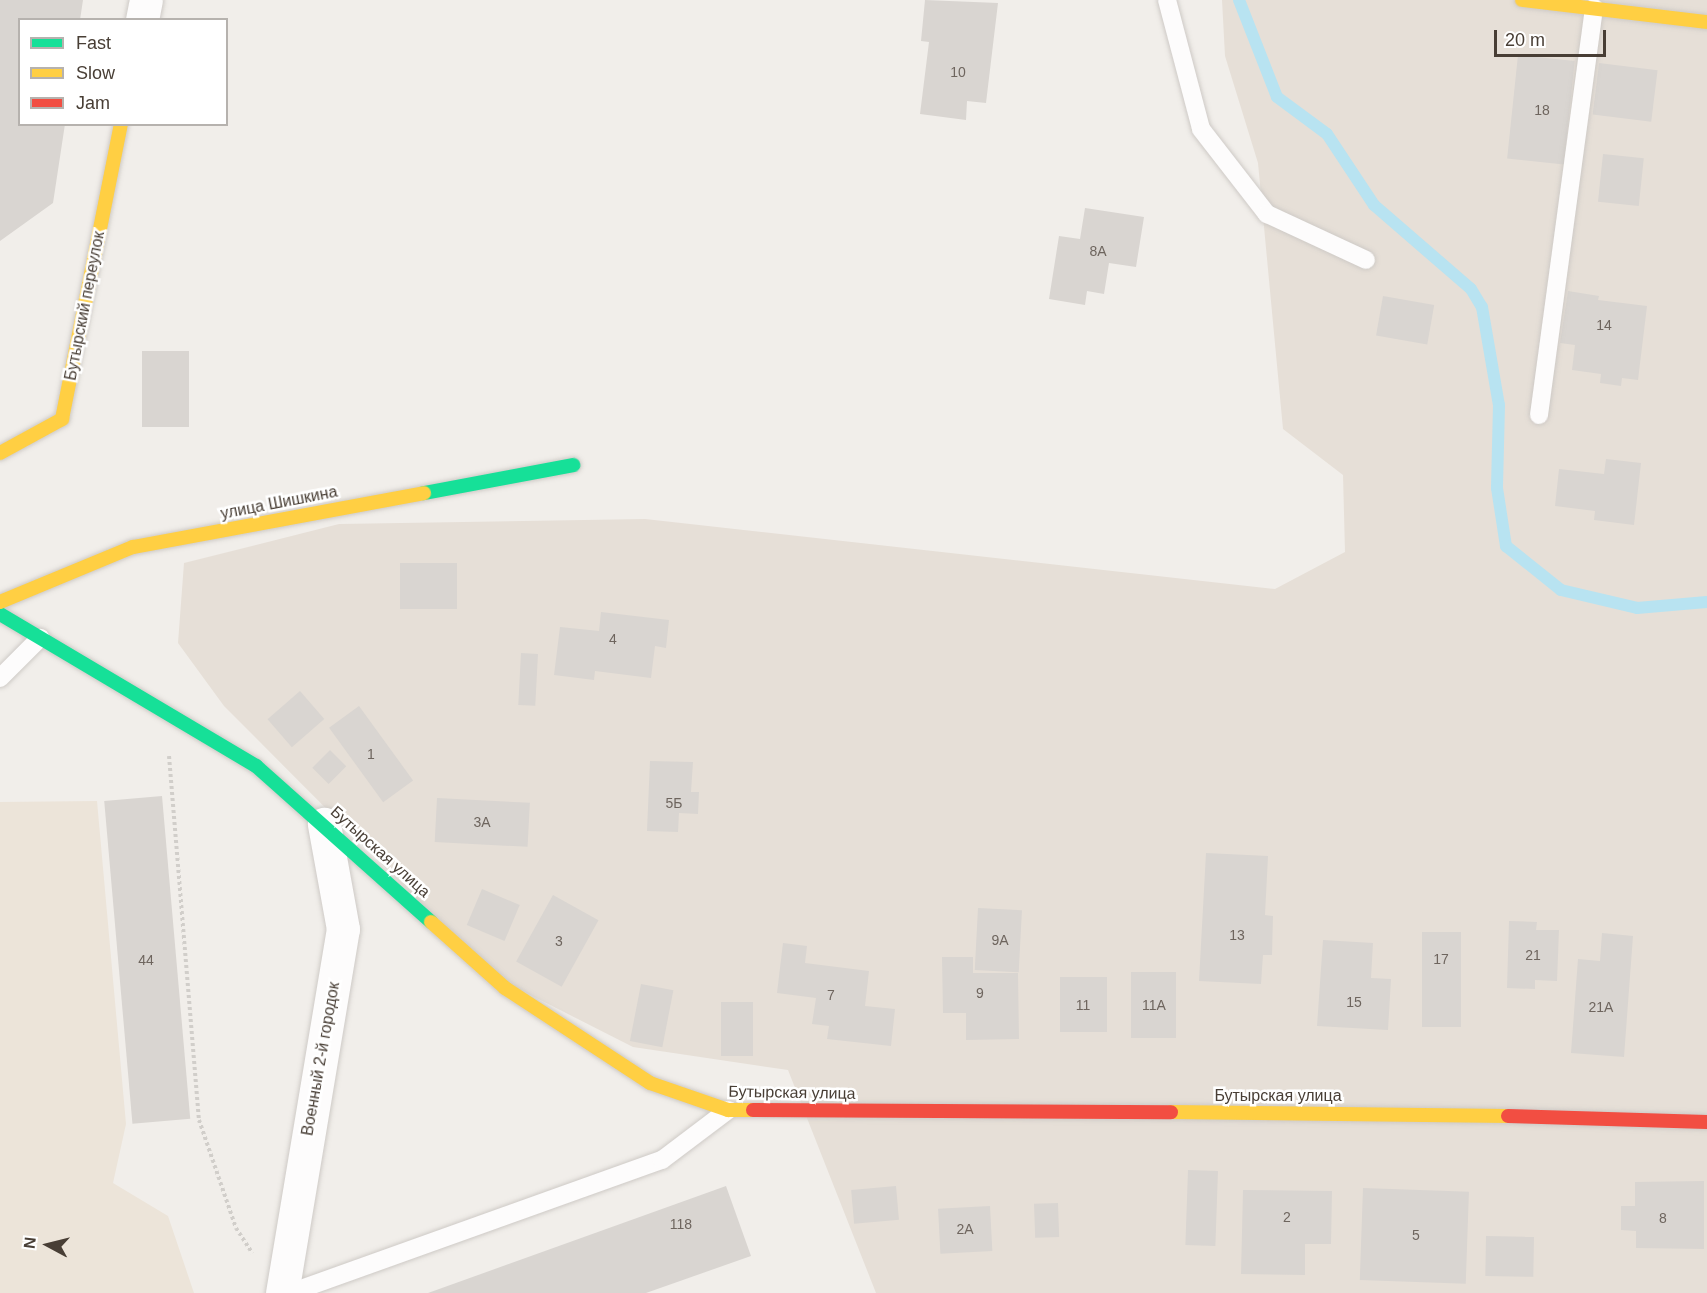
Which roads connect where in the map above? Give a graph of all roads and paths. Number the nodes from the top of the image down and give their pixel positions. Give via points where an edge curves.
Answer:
1 (146, 0) edge
2 (1167, 0) edge
3 (1522, 0) edge
4 (1594, 9) junction
5 (142, 18) edge
6 (1707, 22) edge
7 (121, 126) edge
8 (1366, 260) dead end
9 (1539, 415) dead end
10 (0, 453) edge
11 (573, 465) dead end
12 (0, 602) edge
13 (0, 614) edge
14 (40, 638) junction
15 (0, 678) edge
16 (166, 714) junction
17 (324, 824) junction
18 (728, 1110) junction
19 (1707, 1122) edge
20 (254, 1256) dead end
21 (282, 1293) edge
22 (290, 1293) edge

1 - 5 street
2 - 8 lane via 1201,129 1267,214
3 - 4 street
4 - 6 street
4 - 9 lane
7 - 10 street, Бутырский переулок via 62,419
11 - 12 street, улица Шишкина via 133,547
13 - 14 street, Бутырская улица
14 - 15 lane
14 - 16 street, Бутырская улица
16 - 17 street, Бутырская улица via 256,766
16 - 20 path via 200,1120 236,1228
17 - 18 street, Бутырская улица via 504,988 650,1083
17 - 21 street, Военный 2-й городок via 343,929
18 - 19 street, Бутырская улица via 1401,1113
18 - 22 lane via 662,1160

